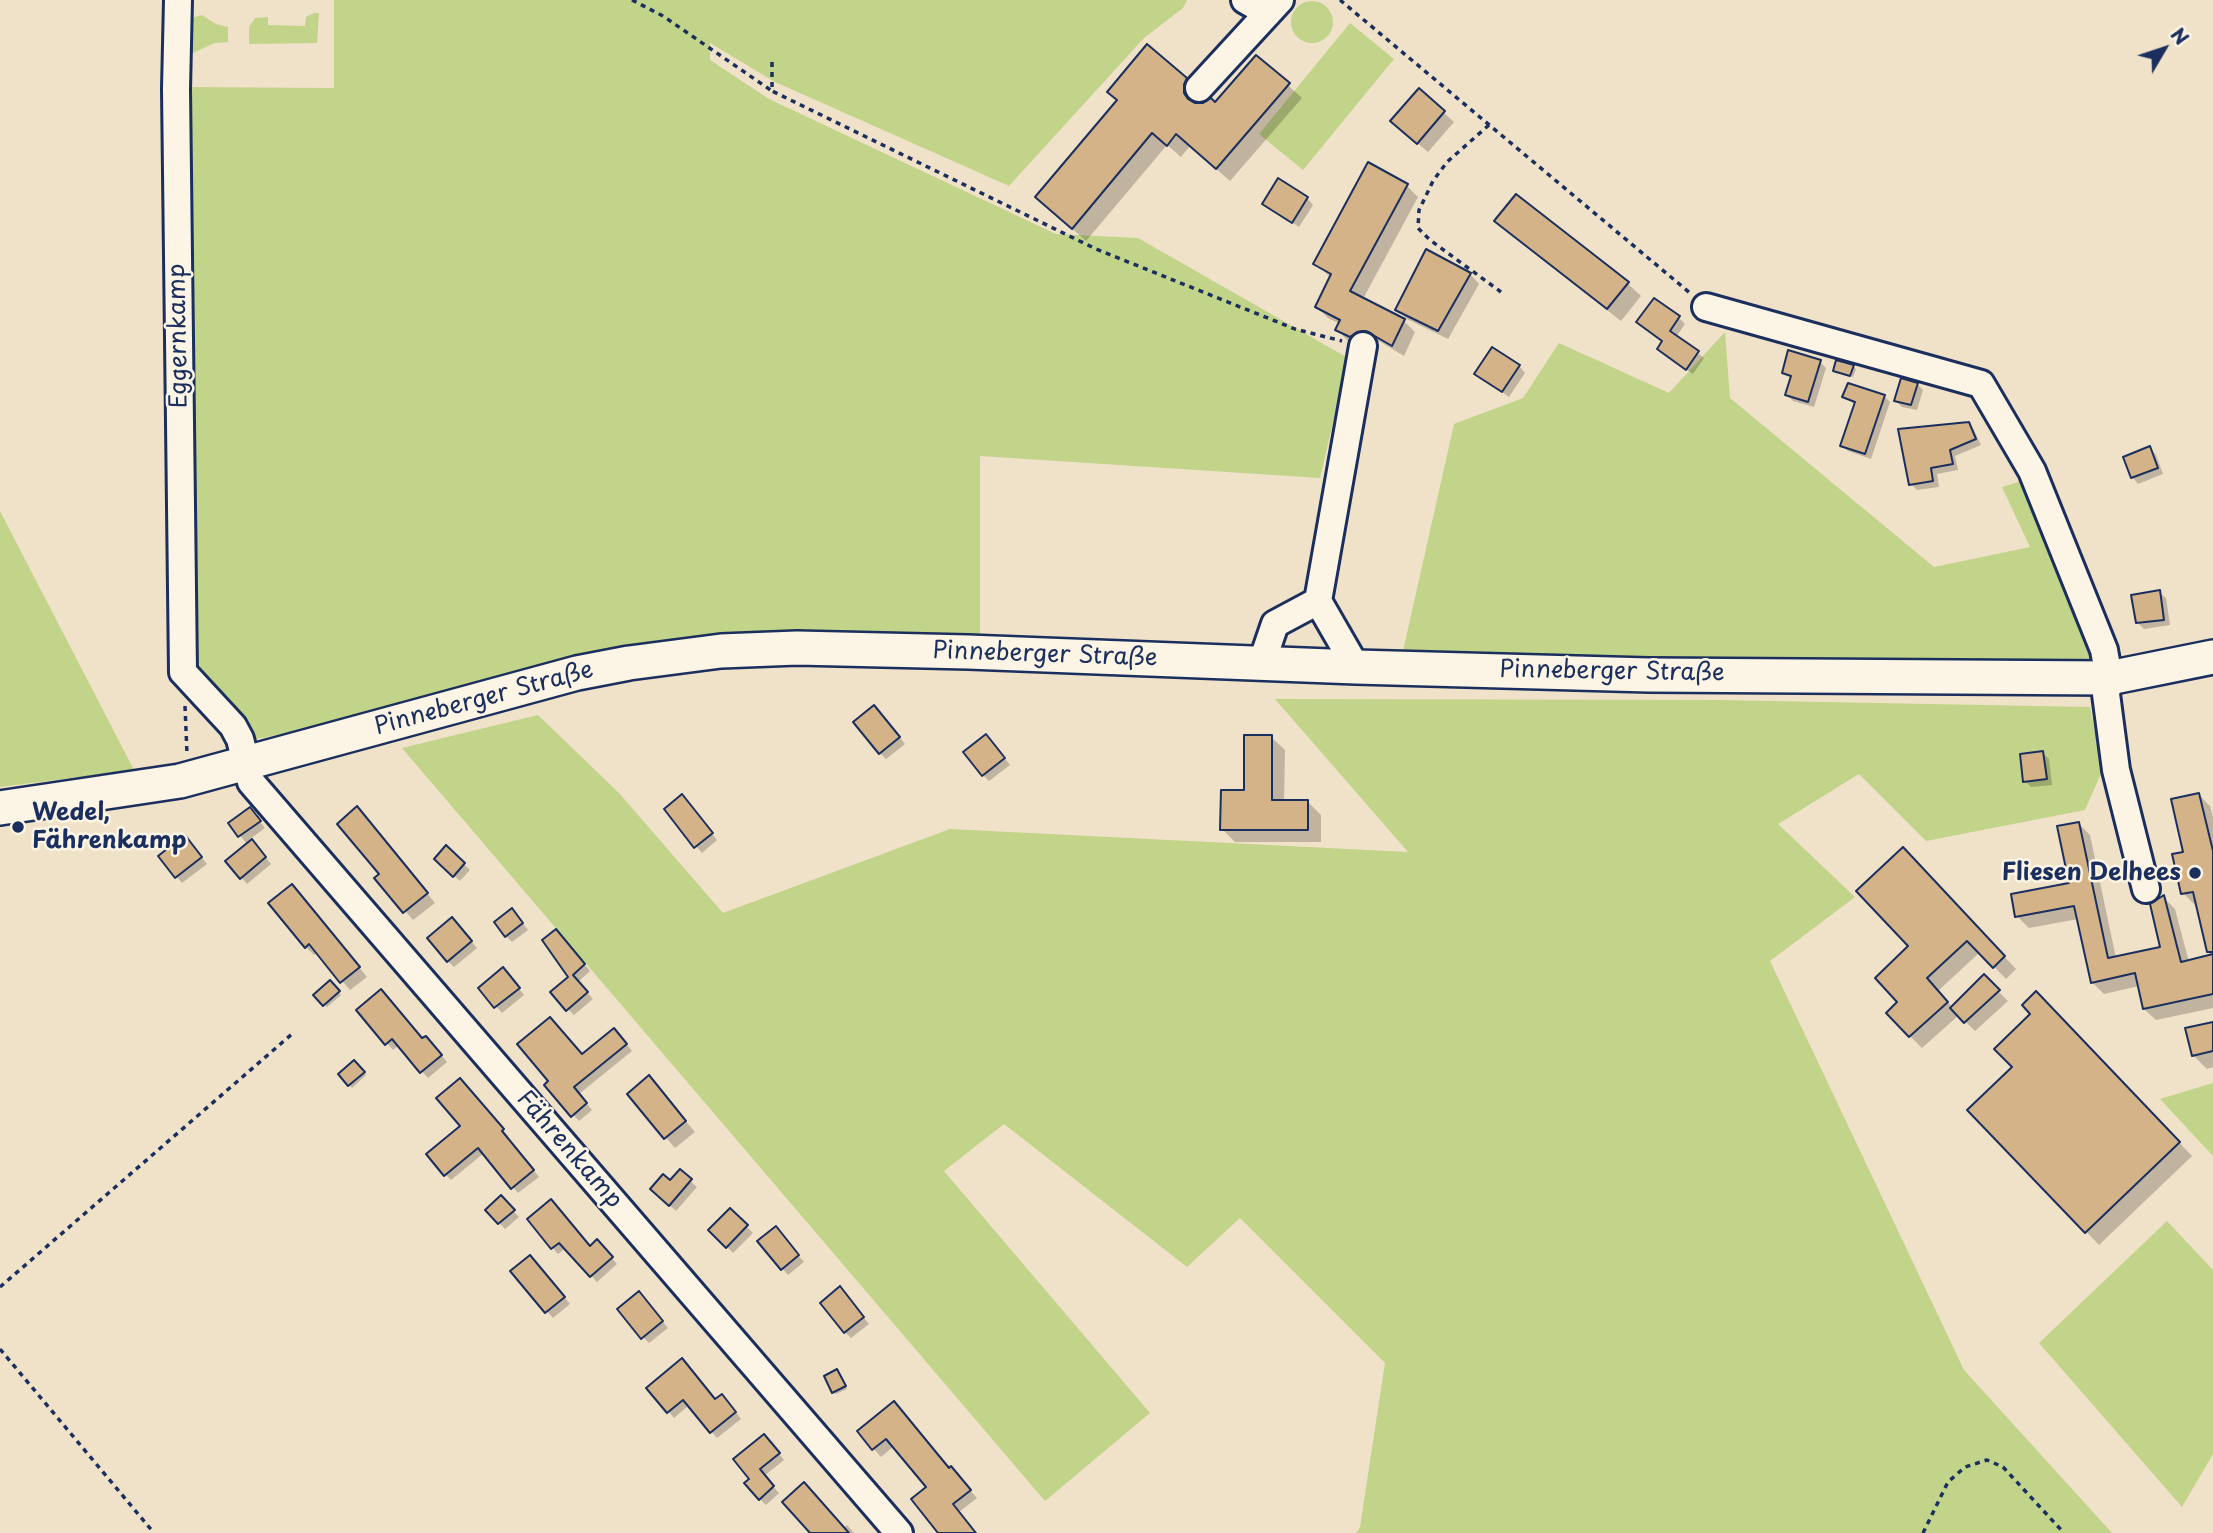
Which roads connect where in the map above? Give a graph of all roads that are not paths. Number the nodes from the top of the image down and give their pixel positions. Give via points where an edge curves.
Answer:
1 (177, 0) edge
2 (1273, 6) edge
3 (1199, 88) dead end
4 (1706, 307) road end
5 (1363, 346) road end
6 (1318, 601) junction
7 (2213, 657) edge
8 (1262, 662) junction
9 (1356, 667) junction
10 (2109, 678) junction
11 (247, 763) junction
12 (0, 808) edge
13 (2146, 889) dead end
14 (899, 1533) edge

1 - 11 street, Eggernkamp via 183,672 233,726
2 - 3 street
4 - 10 street via 1981,384 2032,471 2104,650
5 - 6 street
6 - 8 street via 1275,624
6 - 9 street
7 - 10 main road, Pinneberger Straße
8 - 9 main road, Pinneberger Straße
8 - 11 main road, Pinneberger Straße via 810,648 721,651 577,673
9 - 10 main road, Pinneberger Straße via 1649,675
10 - 13 street via 2106,694 2116,770
11 - 12 main road, Pinneberger Straße via 188,779
11 - 14 street, Fährenkamp via 251,782

